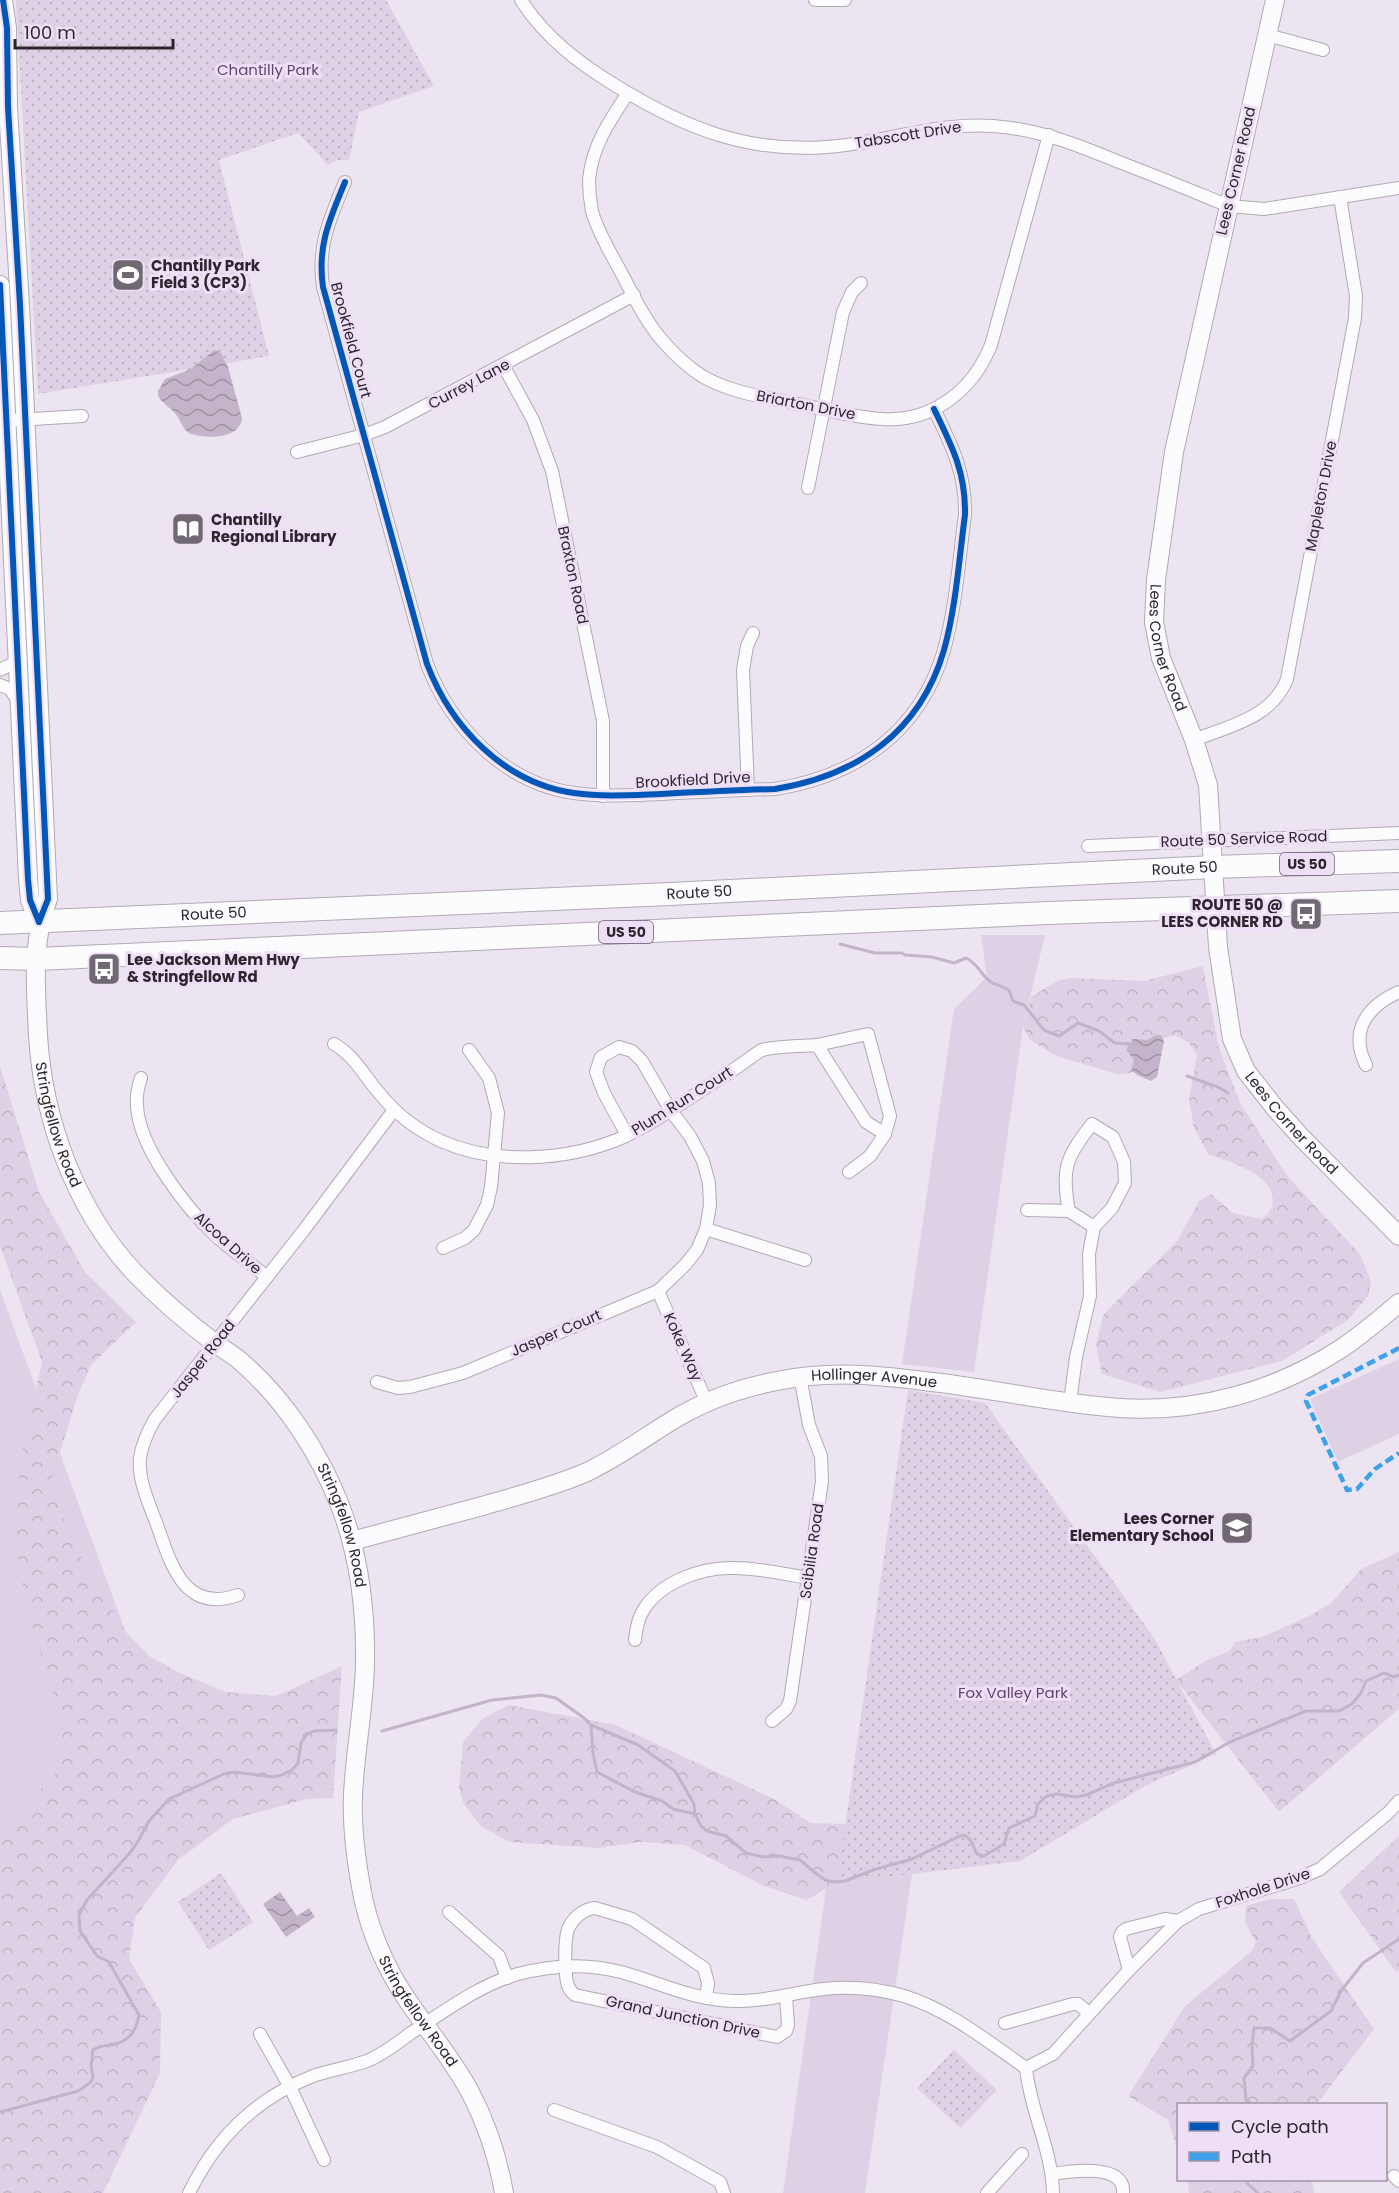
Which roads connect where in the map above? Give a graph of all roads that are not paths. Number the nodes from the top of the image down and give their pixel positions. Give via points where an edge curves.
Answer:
1 (3, 0) edge
2 (521, 0) edge
3 (815, 0) edge
4 (845, 0) edge
5 (1275, 0) edge
6 (1267, 35) junction
7 (1323, 50) dead end
8 (628, 93) junction
9 (1049, 135) junction
10 (345, 182) dead end
11 (1399, 188) edge
12 (1340, 197) junction
13 (1228, 206) junction
14 (861, 283) dead end
15 (0, 285) edge
16 (634, 295) junction
17 (503, 365) junction
18 (824, 409) junction
19 (934, 409) junction
20 (81, 416) dead end
21 (24, 418) junction
22 (3, 420) edge
23 (364, 435) junction
24 (297, 452) dead end
25 (808, 488) dead end
26 (753, 633) dead end
27 (17, 650) junction
28 (0, 670) edge
29 (0, 685) edge
30 (20, 711) junction
31 (1194, 740) junction
32 (748, 790) junction
33 (603, 796) junction
34 (1399, 833) edge
35 (1212, 841) junction
36 (1088, 846) dead end
37 (1399, 861) edge
38 (1214, 867) junction
39 (1399, 901) edge
40 (1216, 907) junction
41 (39, 922) junction
42 (0, 924) edge
43 (0, 958) edge
44 (37, 959) junction
45 (1399, 992) edge
46 (334, 1044) dead end
47 (817, 1045) junction
48 (469, 1050) dead end
49 (1366, 1065) dead end
50 (141, 1078) dead end
51 (394, 1110) junction
52 (671, 1111) junction
53 (885, 1134) junction
54 (627, 1135) junction
55 (494, 1155) junction
56 (849, 1172) dead end
57 (1027, 1210) dead end
58 (1069, 1211) junction
59 (1094, 1227) junction
60 (706, 1229) junction
61 (1399, 1236) edge
62 (443, 1248) dead end
63 (805, 1260) dead end
64 (267, 1277) junction
65 (658, 1290) junction
66 (1399, 1303) edge
67 (215, 1343) junction
68 (800, 1377) junction
69 (377, 1382) dead end
70 (1070, 1402) junction
71 (707, 1403) junction
72 (352, 1541) junction
73 (808, 1578) junction
74 (238, 1595) dead end
75 (634, 1640) dead end
76 (772, 1721) dead end
77 (1399, 1801) edge
78 (449, 1912) dead end
79 (1178, 1921) junction
80 (566, 1966) junction
81 (1129, 1970) junction
82 (507, 1978) junction
83 (786, 1996) junction
84 (706, 1998) junction
85 (1089, 2013) junction
86 (1005, 2023) dead end
87 (425, 2024) junction
88 (260, 2034) dead end
89 (1026, 2068) junction
90 (290, 2087) junction
91 (554, 2110) dead end
92 (1022, 2154) dead end
93 (324, 2160) dead end
94 (1053, 2174) junction
95 (990, 2192) edge
96 (189, 2193) edge
97 (504, 2193) edge
98 (724, 2193) edge
99 (1053, 2193) edge
100 (1123, 2193) edge

1 - 21 main road, Stringfellow Road
2 - 8 street, Tabscott Drive via 540,26 574,58
3 - 4 street
5 - 6 main road, Lees Corner Road
6 - 7 street
6 - 13 main road, Lees Corner Road
8 - 9 street, Tabscott Drive via 700,130 727,139 783,148 829,147 969,125
8 - 16 street, Briarton Drive via 595,150 589,194 599,230
9 - 13 street, Tabscott Drive
9 - 19 street, Briarton Drive via 988,352 967,386
10 - 23 street, Brookfield Court via 323,237 321,271
11 - 12 street, Tabscott Drive
12 - 13 street, Tabscott Drive via 1264,209
12 - 31 street, Mapleton Drive via 1356,296 1355,318 1287,679 1265,710
13 - 31 main road, Lees Corner Road via 1174,452 1154,602 1161,658
14 - 18 street via 843,312
15 - 22 main road, Stringfellow Road
16 - 17 street, Currey Lane
16 - 18 street, Briarton Drive via 660,338 702,375 729,389
17 - 23 street, Currey Lane via 410,416
17 - 33 street, Braxton Road via 533,420 552,471 603,721
18 - 19 street, Briarton Drive via 886,419
18 - 25 street
19 - 32 street, Brookfield Drive via 961,469 965,499 949,628 937,671 902,726 851,766 800,785
20 - 21 street
21 - 22 street
21 - 41 main road, Stringfellow Road via 48,899
22 - 27 main road, Stringfellow Road
23 - 24 street, Currey Lane
23 - 33 street, Brookfield Drive via 427,664 453,716 479,745 517,772 559,789
26 - 32 street via 743,670
27 - 28 street via 14,663
27 - 30 main road, Stringfellow Road
29 - 30 street via 13,691
30 - 41 main road, Stringfellow Road via 28,879 30,900
31 - 35 main road, Lees Corner Road via 1208,785
32 - 33 street, Brookfield Drive
34 - 35 street, Route 50 Service Road
35 - 36 street, Route 50 Service Road
35 - 38 main road, Lees Corner Road
37 - 38 highway, Route 50 / US 50
38 - 40 main road, Lees Corner Road
38 - 41 highway, Route 50 / US 50
39 - 40 highway, US 50
40 - 44 highway, US 50
40 - 61 main road, Lees Corner Road via 1232,1039 1246,1071 1301,1137
41 - 42 highway, Route 50 / US 50
41 - 44 main road, Stringfellow Road
43 - 44 highway, US 50
44 - 67 main road, Stringfellow Road via 38,1034 44,1080 66,1164 95,1220 132,1270
45 - 49 street via 1378,1005 1363,1023 1359,1046
46 - 51 street, Plum Run Court via 355,1060
47 - 52 street, Plum Run Court via 763,1050
47 - 53 street via 866,1122
47 - 53 street, Plum Run Court via 868,1034 890,1116
48 - 55 street via 489,1078 498,1113
50 - 64 street, Alcoa Drive via 136,1105 138,1119 166,1177 199,1219
51 - 55 street, Plum Run Court via 440,1140
51 - 64 street, Jasper Road
52 - 54 street, Plum Run Court
52 - 54 street, Jasper Court via 642,1061 632,1051 619,1047 602,1057 596,1072
52 - 60 street, Jasper Court via 703,1161 710,1205
53 - 56 street via 870,1156
54 - 55 street, Plum Run Court via 571,1152
55 - 62 street via 491,1187 480,1220 465,1238
57 - 58 street
58 - 59 street
58 - 59 street via 1064,1184 1067,1161 1092,1124 1113,1137 1124,1161 1125,1183 1112,1208
59 - 70 street via 1089,1254 1090,1296
60 - 63 street
60 - 65 street, Jasper Court via 697,1250
64 - 67 street, Jasper Road
65 - 69 street, Jasper Court via 463,1373 410,1387
65 - 71 street, Koke Way
66 - 70 main road, Hollinger Avenue via 1362,1334 1312,1366 1236,1396 1155,1408
67 - 72 main road, Stringfellow Road via 242,1362 296,1424 328,1478
67 - 74 street, Jasper Road via 149,1430 140,1469 147,1498 179,1579 207,1598
68 - 70 main road, Hollinger Avenue via 867,1374
68 - 71 main road, Hollinger Avenue via 751,1387
68 - 73 street, Scibilia Road via 809,1425 823,1468
71 - 72 main road, Hollinger Avenue via 615,1457 557,1484
72 - 87 main road, Stringfellow Road via 365,1636 354,1780 358,1869 374,1939
73 - 75 street via 735,1568 687,1576 645,1606
73 - 76 street, Scibilia Road via 790,1701
77 - 79 street, Foxhole Drive via 1320,1869 1199,1909
78 - 82 street via 499,1956
79 - 81 street, Foxhole Drive
79 - 81 street, Foxhole Drive via 1165,1919 1122,1932 1120,1938
80 - 82 street
80 - 83 street, Grand Junction Drive via 568,1986 575,1995 777,2037 788,2025
80 - 84 street via 622,1972
80 - 84 street via 569,1926 582,1912 595,1908 632,1919 704,1968
81 - 85 street, Foxhole Drive
82 - 87 street via 477,1991
83 - 84 street via 737,2001
83 - 89 street via 844,1988 903,1996 939,2010
85 - 86 street via 1073,2004
85 - 89 street, Foxhole Drive via 1053,2054
87 - 90 street via 367,2061 327,2071
87 - 97 main road, Stringfellow Road via 469,2090 497,2163
88 - 90 street
89 - 94 street
90 - 93 street
90 - 96 street via 256,2107 229,2131
91 - 98 street via 657,2147 720,2182
92 - 95 street
94 - 99 street
94 - 100 street via 1076,2170 1113,2174 1120,2180

